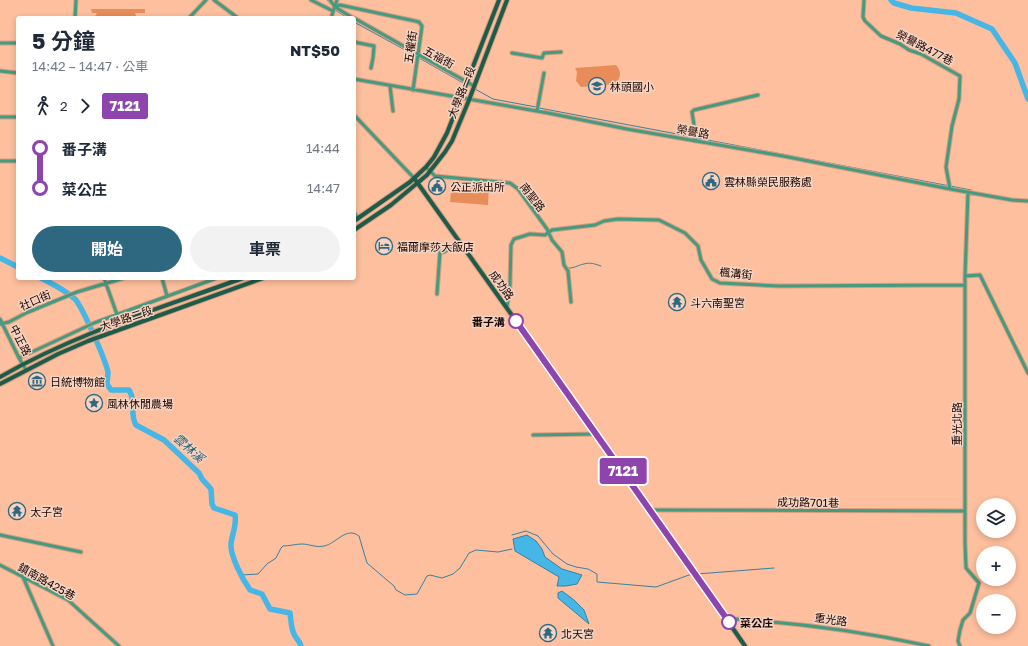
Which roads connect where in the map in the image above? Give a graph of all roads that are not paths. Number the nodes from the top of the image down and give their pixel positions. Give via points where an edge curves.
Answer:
1 (76, 0) edge
2 (206, 0) edge
3 (214, 0) edge
4 (311, 0) edge
5 (330, 0) edge
6 (337, 0) edge
7 (499, 0) edge
8 (507, 0) edge
9 (864, 0) edge
10 (334, 9) junction
11 (75, 16) edge
12 (192, 16) edge
13 (235, 16) edge
14 (332, 16) edge
15 (350, 16) edge
16 (356, 19) edge
17 (356, 42) edge
18 (0, 43) edge
19 (16, 43) edge
20 (561, 52) dead end
21 (512, 53) dead end
22 (418, 55) junction
23 (371, 68) dead end
24 (0, 72) edge
25 (16, 73) edge
26 (544, 73) dead end
27 (356, 79) edge
28 (467, 82) junction
29 (390, 86) junction
30 (474, 86) junction
31 (413, 90) junction
32 (758, 95) dead end
33 (462, 98) junction
34 (469, 100) junction
35 (393, 111) dead end
36 (537, 111) junction
37 (0, 117) edge
38 (16, 117) edge
39 (356, 117) edge
40 (695, 141) junction
41 (0, 161) edge
42 (16, 161) edge
43 (426, 167) junction
44 (430, 172) junction
45 (414, 178) junction
46 (418, 183) junction
47 (950, 189) junction
48 (968, 192) junction
49 (1028, 201) edge
50 (356, 220) edge
51 (356, 229) edge
52 (549, 233) junction
53 (460, 242) junction
54 (965, 276) junction
55 (105, 280) edge
56 (117, 280) edge
57 (163, 280) edge
58 (211, 280) edge
59 (238, 280) edge
60 (257, 280) edge
61 (106, 283) junction
62 (965, 285) junction
63 (437, 294) dead end
64 (167, 296) junction
65 (570, 302) dead end
66 (507, 307) junction
67 (156, 310) junction
68 (117, 314) junction
69 (158, 316) junction
70 (0, 319) edge
71 (120, 323) junction
72 (1, 324) edge
73 (19, 358) junction
74 (23, 364) junction
75 (26, 370) junction
76 (1028, 373) edge
77 (0, 377) edge
78 (0, 384) edge
79 (596, 434) junction
80 (533, 435) dead end
81 (651, 510) junction
82 (965, 512) junction
83 (0, 535) edge
84 (81, 552) dead end
85 (0, 565) edge
86 (22, 577) junction
87 (729, 622) junction
88 (53, 646) edge
89 (119, 646) edge
90 (745, 646) edge
91 (929, 646) edge
92 (960, 646) edge

1 - 11 street
2 - 12 street
3 - 13 street
4 - 10 street
5 - 10 street, 五福街
6 - 10 street
7 - 28 main road, 大學路一段
8 - 30 main road, 大學路一段
9 - 47 street, 榮譽路477巷 via 863,17 881,36 921,54 961,78 946,167
10 - 14 street
10 - 15 street, 五福街
10 - 22 street, 五權街 via 340,5 418,22 422,26
16 - 22 street, 五福街
17 - 23 street via 374,46
18 - 19 street
20 - 21 street via 544,53 542,58
22 - 28 street, 五福街
22 - 31 street, 五權街
24 - 25 street
26 - 36 street
27 - 29 street, 榮譽路
28 - 30 street, 五福街
28 - 33 main road, 大學路一段
29 - 31 street, 榮譽路
29 - 35 street
30 - 34 main road, 大學路一段
31 - 33 street, 榮譽路
32 - 40 street via 694,110 692,112
33 - 34 street, 榮譽路
33 - 43 main road, 大學路一段 via 447,133
34 - 36 street, 榮譽路
34 - 44 main road, 大學路一段 via 452,141
36 - 40 street, 榮譽路
37 - 38 street
39 - 45 street, 成功路
40 - 47 street, 榮譽路
41 - 42 street
43 - 44 street
43 - 45 main road, 大學路一段
44 - 46 main road, 大學路一段
44 - 52 street, 南聖路 via 435,176 510,183 518,189
45 - 46 main road, 成功路
45 - 50 main road
46 - 51 main road
46 - 53 main road, 成功路
47 - 48 street, 榮譽路
48 - 49 street, 榮譽路
48 - 54 street, 重光北路
52 - 62 street, 楓溝街 via 552,230 595,225 611,220 659,220 685,233 698,246 701,260 712,279 720,283 779,286
52 - 65 street, 南聖路 via 562,252 564,265 568,271
52 - 66 street, 楓溝街 via 540,236 530,234 514,240 511,245
53 - 63 street via 440,252
53 - 66 main road, 成功路
54 - 62 street, 重光北路
54 - 76 street via 980,275
55 - 61 street
56 - 61 street, 社口街
57 - 64 street
58 - 64 street, 大學路二段
59 - 67 main road, 大學路二段
60 - 69 main road, 大學路二段
61 - 68 street
61 - 72 street, 社口街 via 62,297
62 - 82 street, 重光北路
64 - 68 street, 大學路二段
66 - 79 main road, 成功路
67 - 69 main road
67 - 71 main road, 大學路二段
68 - 71 street
68 - 73 street, 大學路二段
69 - 75 main road, 大學路二段 via 88,341
70 - 72 street, 中正路
71 - 74 main road, 大學路二段
72 - 73 street, 中正路
73 - 74 street, 中正路
74 - 75 street, 中正路
74 - 77 main road, 大學路二段
75 - 78 main road, 大學路二段
79 - 80 street
79 - 81 main road, 成功路
81 - 82 street, 成功路701巷
81 - 87 main road, 成功路
82 - 92 street, 重光北路 via 966,568 979,583 970,613 963,620 958,641
83 - 84 street
85 - 86 street, 鎮南路425巷
86 - 88 street
86 - 89 street, 鎮南路425巷 via 68,600
87 - 90 main road, 成功路
87 - 91 street, 重光路 via 734,619 822,627

